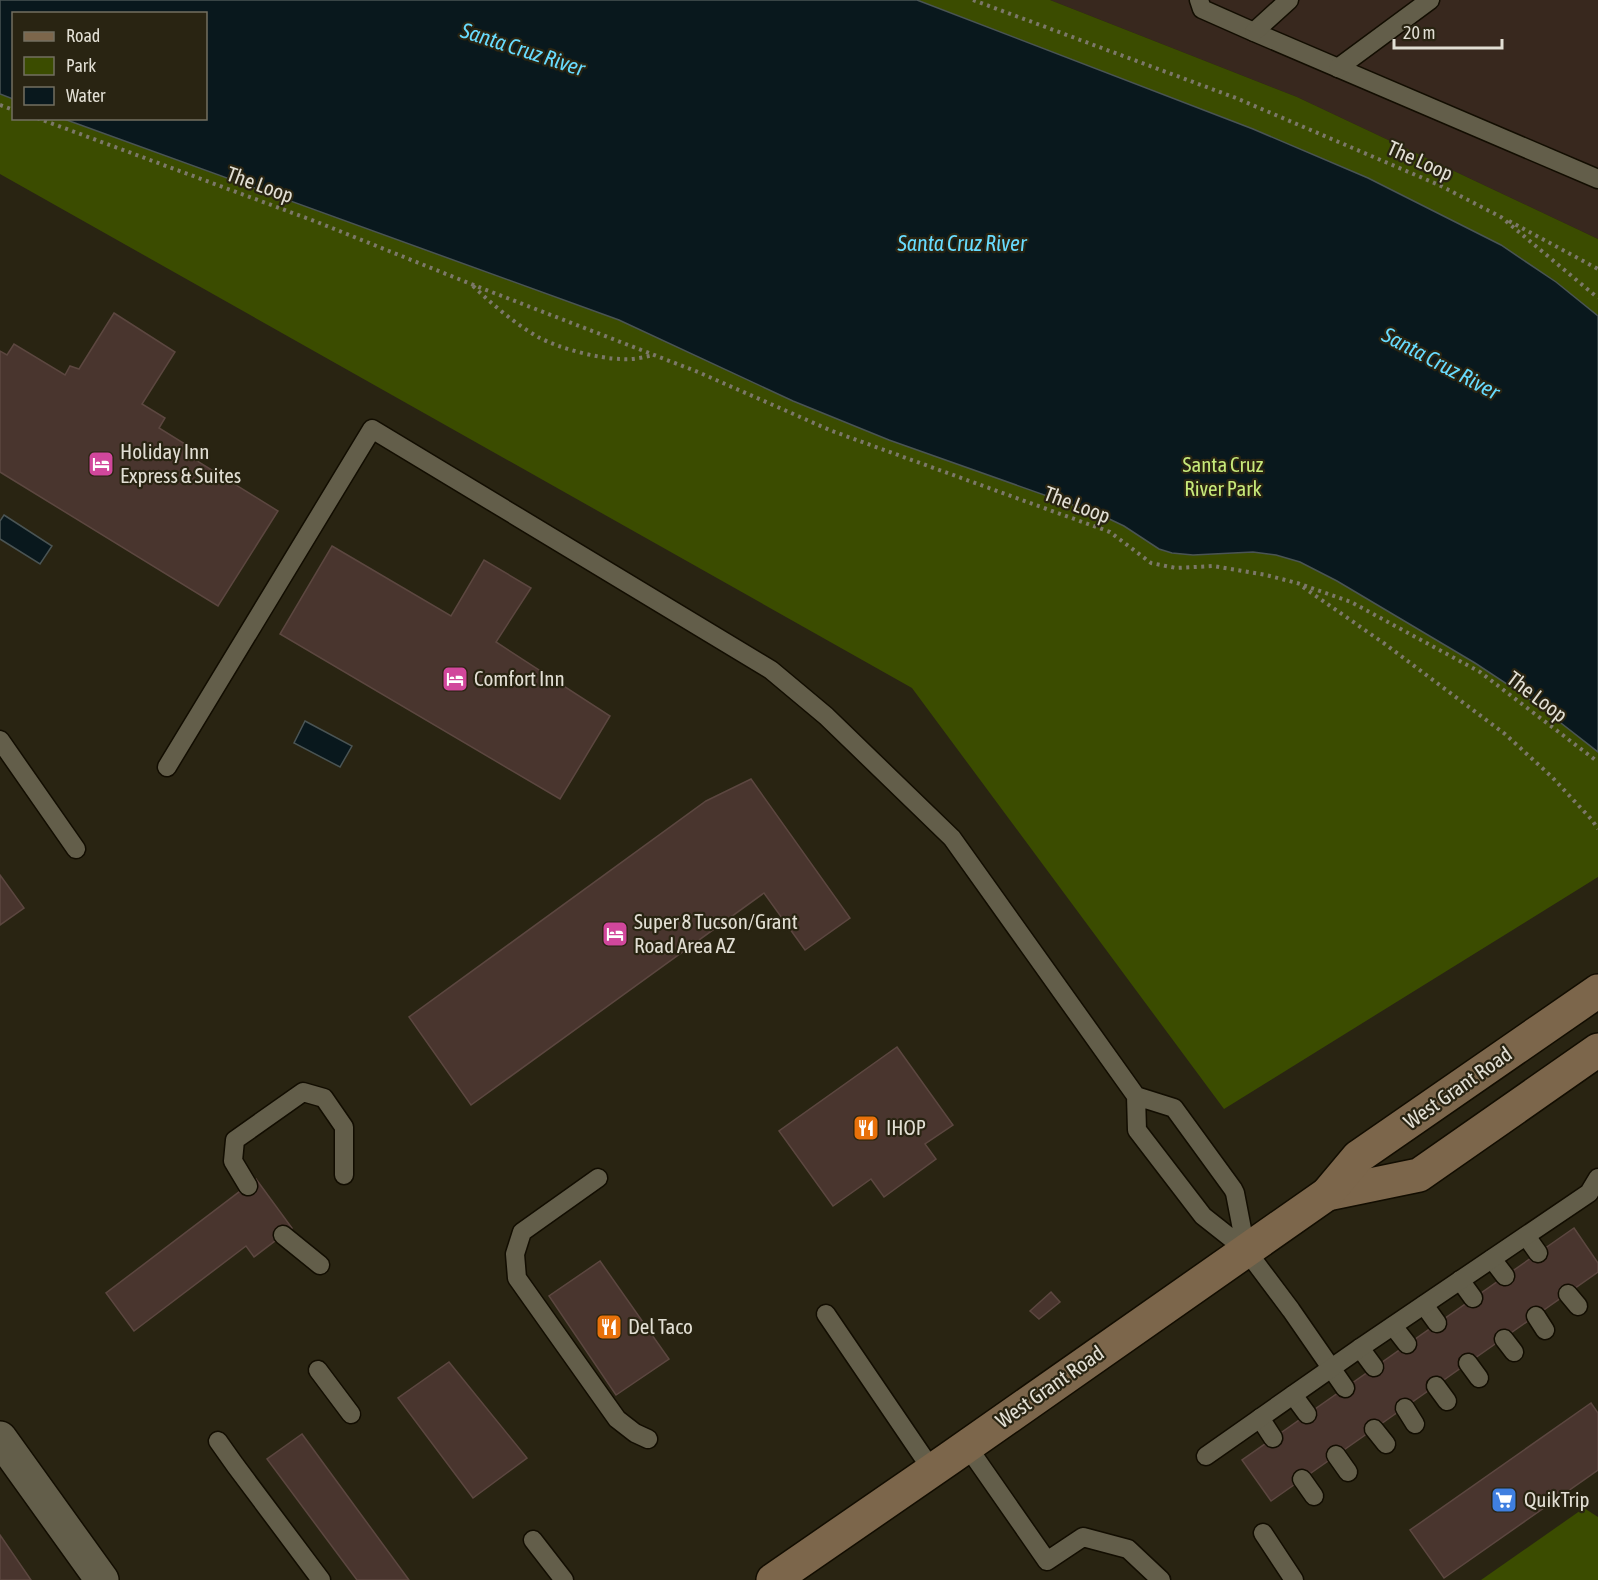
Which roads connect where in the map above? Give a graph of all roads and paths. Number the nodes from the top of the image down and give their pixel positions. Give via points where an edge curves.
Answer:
1 (973, 0) edge
2 (1199, 0) edge
3 (1289, 0) edge
4 (1430, 0) edge
5 (1254, 32) junction
6 (1338, 68) junction
7 (42, 120) edge
8 (1598, 179) edge
9 (1501, 217) junction
10 (1598, 269) edge
11 (471, 284) junction
12 (1598, 298) edge
13 (655, 355) junction
14 (1297, 583) junction
15 (0, 740) edge
16 (1598, 762) edge
17 (167, 766) dead end
18 (1598, 829) edge
19 (76, 849) dead end
20 (1598, 991) edge
21 (1598, 1050) edge
22 (1136, 1096) junction
23 (344, 1175) dead end
24 (598, 1178) dead end
25 (1598, 1178) edge
26 (248, 1186) dead end
27 (1327, 1194) junction
28 (283, 1235) dead end
29 (1526, 1236) junction
30 (1246, 1250) junction
31 (1538, 1253) dead end
32 (1492, 1259) junction
33 (321, 1265) dead end
34 (1505, 1276) dead end
35 (1460, 1280) junction
36 (1473, 1298) dead end
37 (1424, 1305) junction
38 (826, 1314) dead end
39 (1437, 1323) dead end
40 (1393, 1326) junction
41 (1407, 1344) dead end
42 (1360, 1347) junction
43 (1332, 1367) junction
44 (1374, 1367) dead end
45 (318, 1370) dead end
46 (1436, 1386) dead end
47 (1345, 1388) dead end
48 (1293, 1395) junction
49 (1447, 1401) dead end
50 (1405, 1408) dead end
51 (351, 1414) dead end
52 (1307, 1414) dead end
53 (1260, 1418) junction
54 (1415, 1424) dead end
55 (1374, 1429) dead end
56 (0, 1438) edge
57 (1273, 1438) dead end
58 (648, 1439) dead end
59 (218, 1441) dead end
60 (1386, 1444) dead end
61 (967, 1446) junction
62 (1336, 1455) dead end
63 (1206, 1456) dead end
64 (932, 1470) junction
65 (1348, 1472) dead end
66 (1302, 1479) dead end
67 (1314, 1496) dead end
68 (1263, 1533) dead end
69 (533, 1540) dead end
70 (102, 1580) edge
71 (321, 1580) edge
72 (564, 1580) edge
73 (773, 1580) edge
74 (1161, 1580) edge
75 (1294, 1580) edge

1 - 9 path, The Loop via 1236,98 1439,185
2 - 5 lane via 1203,9
3 - 5 lane
4 - 6 lane
5 - 6 lane
6 - 8 lane
7 - 11 path, The Loop
9 - 10 path
9 - 12 path, The Loop
11 - 13 path, The Loop
11 - 13 path, The Loop via 498,309 540,338 591,355 623,359
13 - 14 path, The Loop via 831,431 1110,532 1151,563 1176,568 1213,566
14 - 16 path, The Loop via 1351,602 1480,672
14 - 18 path via 1505,734 1552,777
15 - 19 lane
17 - 22 lane via 372,429 771,670 826,716 952,838
20 - 27 main road, West Grant Road via 1358,1157
21 - 27 main road, West Grant Road via 1419,1175
22 - 30 lane via 1137,1130 1203,1216
22 - 30 lane via 1174,1108 1233,1189
23 - 26 lane via 344,1127 324,1098 303,1092 235,1140 233,1161
24 - 58 lane via 522,1232 515,1254 517,1278 617,1419
25 - 29 lane via 1589,1193
27 - 30 main road, West Grant Road
28 - 33 lane
29 - 31 lane
29 - 32 lane
30 - 43 lane
30 - 61 main road, West Grant Road
32 - 34 lane
32 - 35 lane
35 - 36 lane
35 - 37 lane
37 - 39 lane
37 - 40 lane
38 - 64 lane
40 - 41 lane
40 - 42 lane
42 - 43 lane
42 - 44 lane
43 - 47 lane
43 - 48 lane
45 - 51 lane
46 - 49 lane
48 - 52 lane
48 - 53 lane
50 - 54 lane
53 - 57 lane
53 - 63 lane
55 - 60 lane
56 - 70 street
59 - 71 lane
61 - 64 main road, West Grant Road
61 - 74 lane via 1047,1562 1083,1537 1128,1549
62 - 65 lane
64 - 73 main road, West Grant Road
66 - 67 lane
68 - 75 lane
69 - 72 lane

